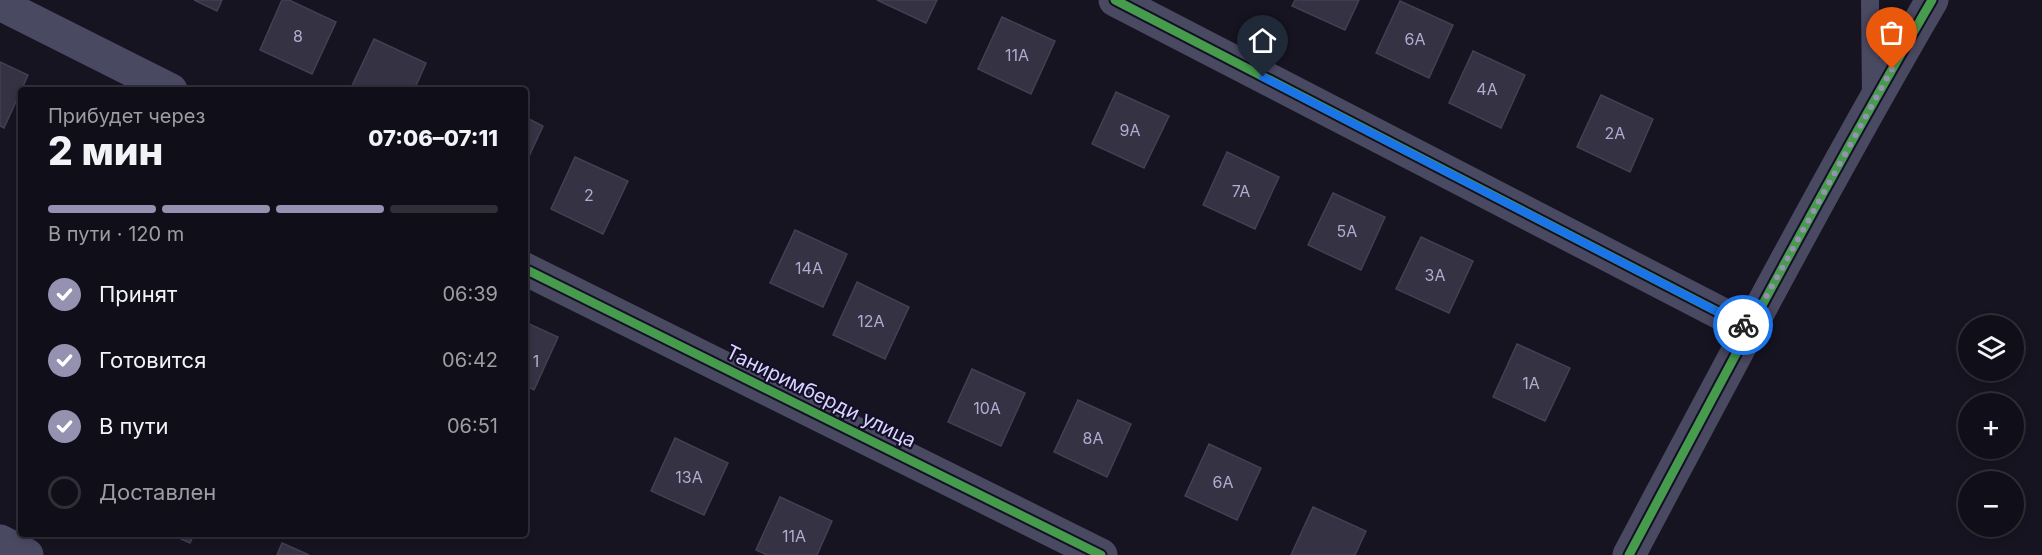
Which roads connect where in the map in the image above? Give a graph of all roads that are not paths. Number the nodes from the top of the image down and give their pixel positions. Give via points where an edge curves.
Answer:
1 (1116, 0) edge
2 (1870, 0) edge
3 (1932, 0) edge
4 (0, 4) edge
5 (165, 87) edge
6 (1872, 104) junction
7 (528, 270) edge
8 (1749, 328) junction
9 (0, 541) edge
10 (27, 555) edge
11 (1101, 555) edge
12 (1629, 555) edge

1 - 8 street
2 - 6 lane
3 - 6 street
4 - 5 street
6 - 8 street
7 - 11 street, Таниримберди улица
8 - 12 street
9 - 10 street

